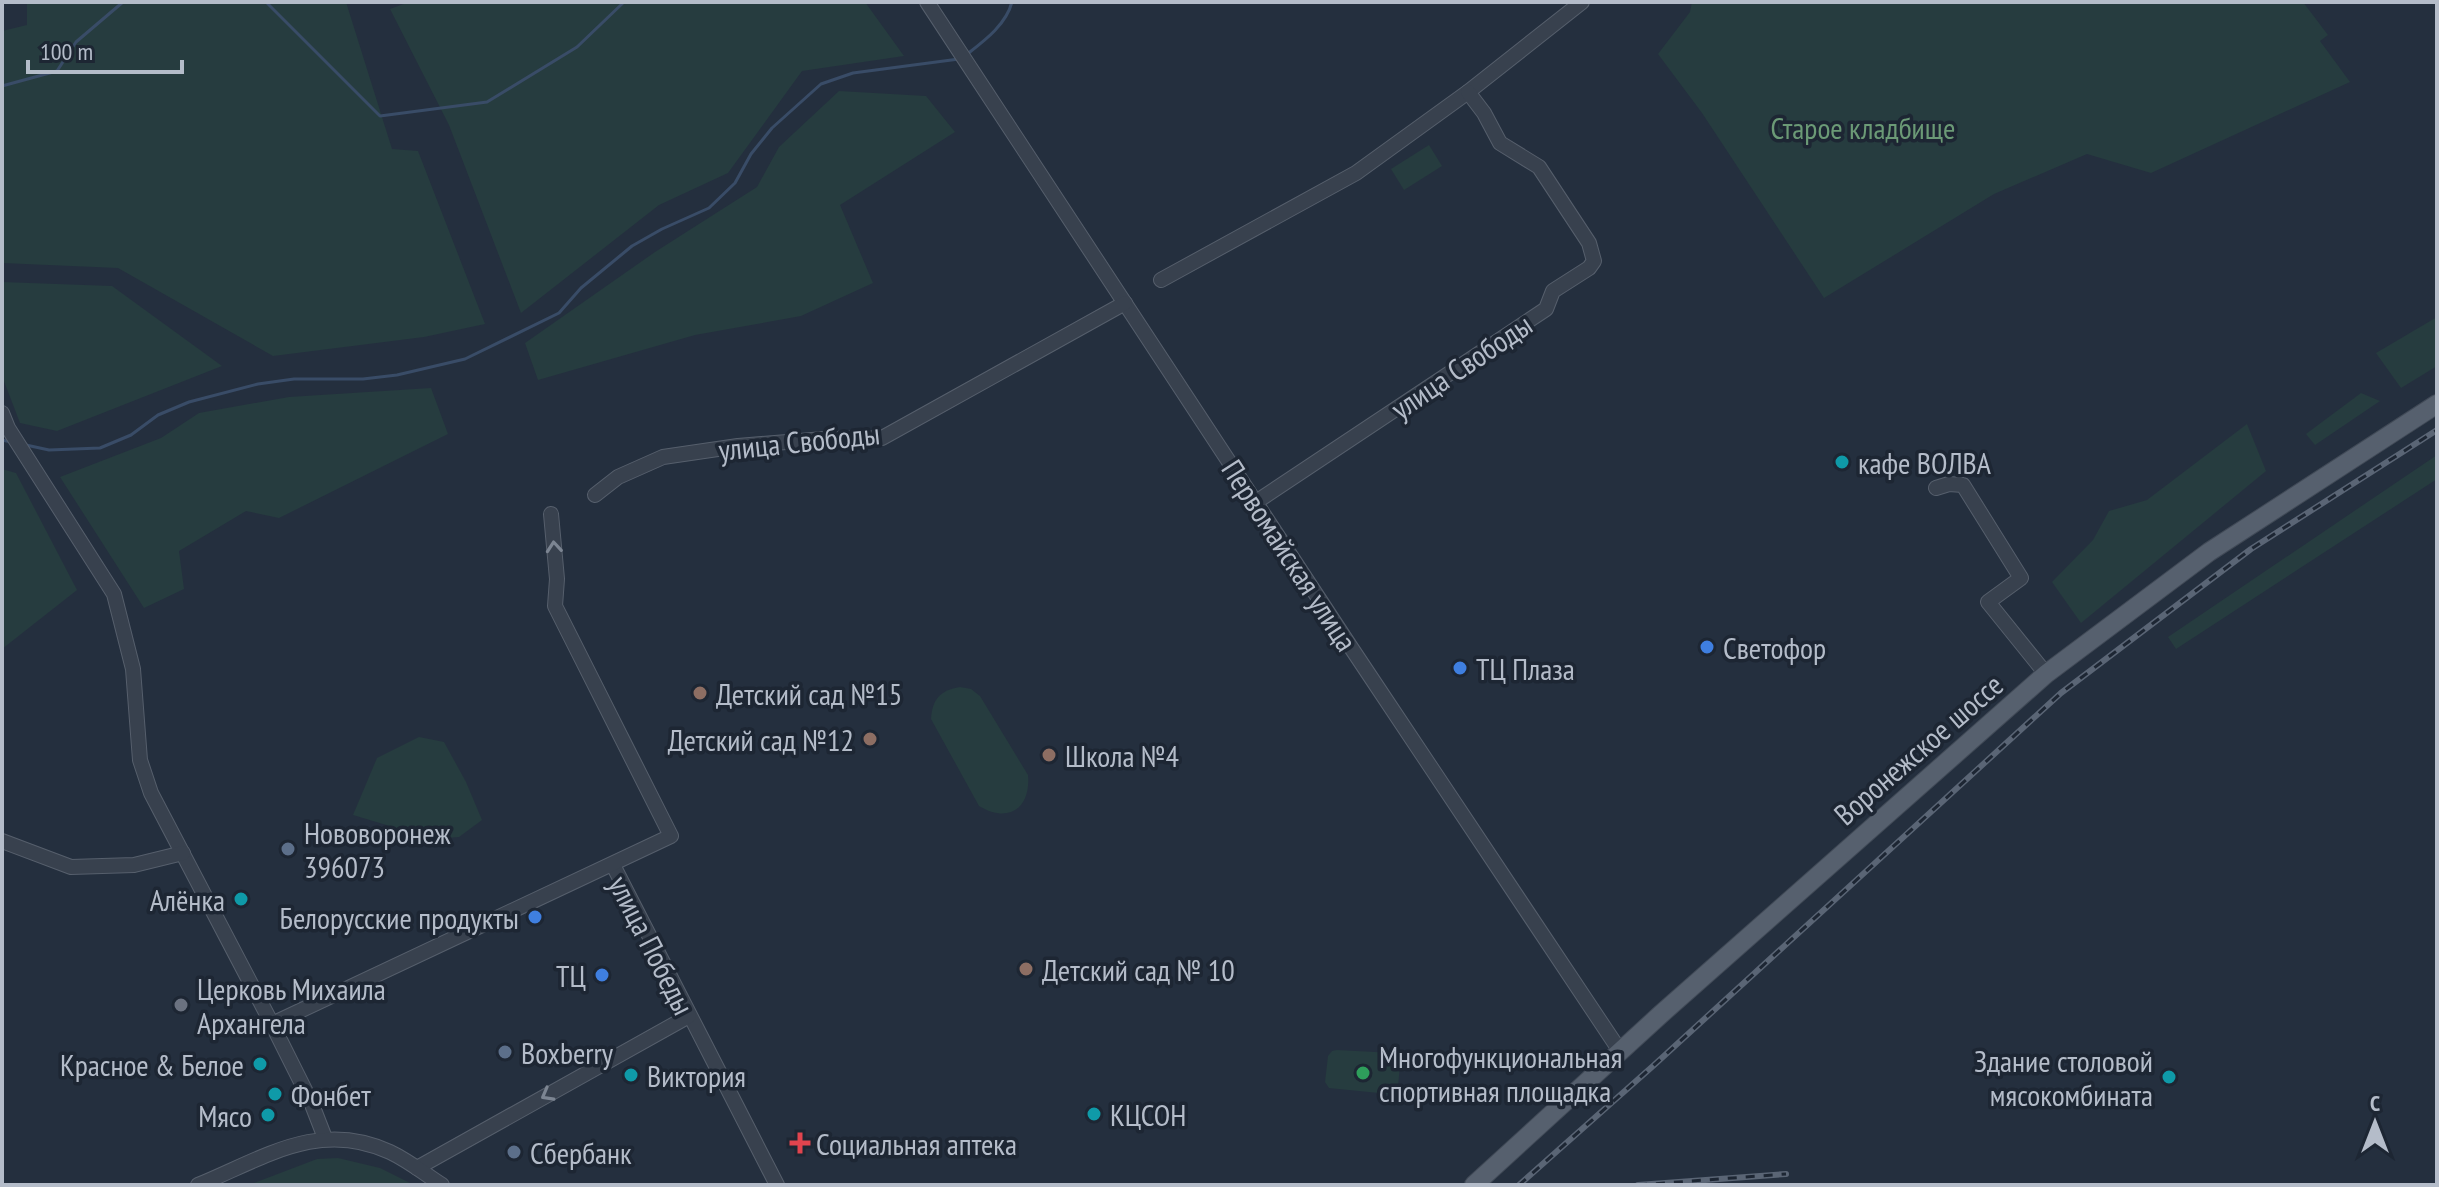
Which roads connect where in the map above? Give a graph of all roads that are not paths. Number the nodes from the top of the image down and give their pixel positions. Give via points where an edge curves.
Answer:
1 (927, 2) edge
2 (1582, 2) edge
3 (1468, 92) junction
4 (1161, 280) dead end
5 (1125, 303) junction
6 (2437, 404) edge
7 (2, 413) edge
8 (1936, 488) dead end
9 (595, 495) dead end
10 (1256, 502) junction
11 (551, 514) dead end
12 (2046, 674) junction
13 (2, 841) edge
14 (183, 853) junction
15 (613, 865) junction
16 (689, 1016) junction
17 (272, 1024) junction
18 (1620, 1051) junction
19 (325, 1138) junction
20 (417, 1168) junction
21 (198, 1185) edge
22 (442, 1185) edge
23 (777, 1185) edge
24 (1474, 1185) edge

1 - 5 street, Первомайская улица
2 - 3 street
3 - 4 street via 1356,173
3 - 10 street, улица Свободы via 1500,143 1539,167 1589,243 1594,261 1553,291 1546,309
5 - 9 street, улица Свободы via 882,438 738,446 663,457 618,477
5 - 10 street, Первомайская улица
6 - 12 main road, Воронежское шоссе via 2209,552
7 - 14 street via 114,594 133,669 140,760
8 - 12 street via 1963,485 2010,558 2021,578 1988,602
10 - 18 street, Первомайская улица
15 -> 11 street via 671,836 555,606
12 - 18 main road, Воронежское шоссе
13 - 14 street via 71,867 134,865
14 - 17 street
15 - 16 street, улица Победы
15 - 17 street, улица Победы
16 -> 20 street
16 - 23 street, улица Победы
17 - 19 street
18 - 24 main road, Воронежское шоссе
19 - 20 street via 366,1144
19 - 21 street
20 - 22 street

